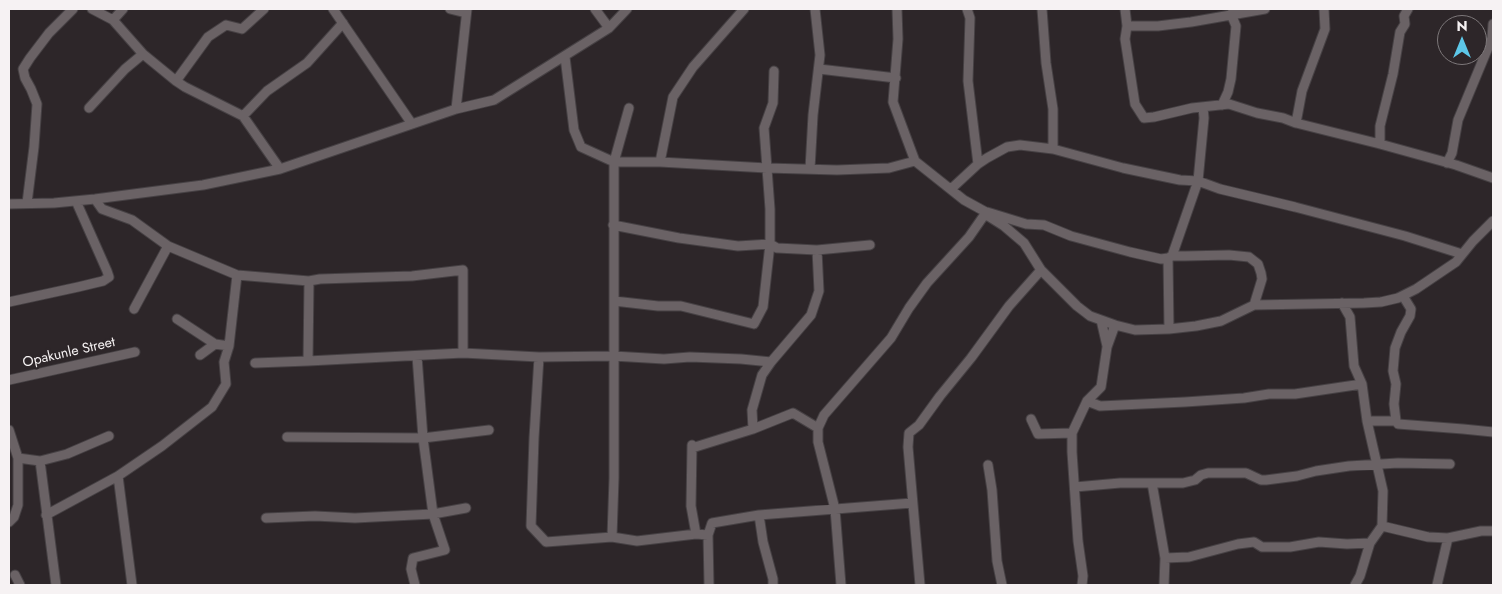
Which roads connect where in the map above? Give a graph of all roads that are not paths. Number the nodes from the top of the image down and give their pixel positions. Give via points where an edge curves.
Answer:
1 (73, 9) edge
2 (92, 9) edge
3 (123, 9) edge
4 (264, 9) edge
5 (333, 9) edge
6 (450, 9) edge
7 (594, 9) edge
8 (628, 9) edge
9 (744, 9) edge
10 (815, 9) edge
11 (897, 9) edge
12 (967, 9) edge
13 (1042, 9) edge
14 (1125, 9) edge
15 (1265, 9) edge
16 (1324, 9) edge
17 (1408, 9) edge
18 (466, 11) edge
19 (1231, 14) junction
20 (112, 20) junction
21 (343, 23) junction
22 (1493, 24) edge
23 (1127, 26) junction
24 (610, 28) junction
25 (1492, 39) edge
26 (143, 54) junction
27 (565, 56) junction
28 (819, 68) junction
29 (774, 71) dead end
30 (896, 78) junction
31 (176, 81) junction
32 (1222, 105) junction
33 (1203, 107) junction
34 (89, 108) dead end
35 (628, 108) dead end
36 (456, 109) junction
37 (243, 116) junction
38 (1296, 123) junction
39 (412, 124) junction
40 (1380, 144) junction
41 (1053, 149) junction
42 (915, 161) junction
43 (614, 162) junction
44 (660, 162) junction
45 (1447, 163) junction
46 (978, 164) junction
47 (767, 168) junction
48 (280, 169) junction
49 (810, 169) junction
50 (1493, 178) edge
51 (1198, 181) junction
52 (950, 188) junction
53 (95, 199) junction
54 (76, 201) junction
55 (27, 203) junction
56 (9, 204) edge
57 (984, 212) junction
58 (1493, 221) edge
59 (613, 225) junction
60 (770, 244) junction
61 (870, 245) dead end
62 (168, 246) junction
63 (817, 250) junction
64 (1462, 254) junction
65 (1170, 257) junction
66 (1041, 270) junction
67 (237, 275) junction
68 (309, 281) junction
69 (1403, 296) junction
70 (614, 301) junction
71 (9, 302) edge
72 (1342, 303) junction
73 (1356, 303) junction
74 (1254, 305) junction
75 (134, 309) dead end
76 (1350, 317) junction
77 (177, 319) dead end
78 (1100, 320) junction
79 (1115, 325) junction
80 (1169, 329) junction
81 (215, 344) junction
82 (228, 346) junction
83 (1107, 347) junction
84 (135, 352) dead end
85 (463, 354) junction
86 (200, 355) dead end
87 (417, 356) junction
88 (613, 356) junction
89 (539, 358) junction
90 (255, 362) dead end
91 (308, 362) junction
92 (771, 362) junction
93 (9, 380) edge
94 (1362, 384) junction
95 (1087, 401) junction
96 (1031, 418) dead end
97 (1367, 421) junction
98 (1396, 422) junction
99 (818, 428) junction
100 (752, 429) junction
101 (9, 430) edge
102 (489, 430) dead end
103 (1493, 432) edge
104 (1072, 433) junction
105 (109, 436) dead end
106 (287, 437) dead end
107 (423, 438) junction
108 (18, 458) junction
109 (40, 461) junction
110 (1377, 464) junction
111 (1450, 464) dead end
112 (988, 465) dead end
113 (118, 476) junction
114 (1152, 482) junction
115 (1075, 487) junction
116 (912, 503) junction
117 (466, 508) dead end
118 (836, 509) junction
119 (433, 514) junction
120 (46, 515) junction
121 (759, 515) junction
122 (266, 518) dead end
123 (9, 522) edge
124 (1382, 526) junction
125 (1493, 531) edge
126 (696, 534) junction
127 (708, 535) junction
128 (612, 537) junction
129 (1448, 538) junction
130 (1370, 543) junction
131 (1165, 558) junction
132 (16, 575) dead end
133 (20, 585) edge
134 (56, 585) edge
135 (132, 585) edge
136 (415, 585) edge
137 (710, 585) edge
138 (773, 585) edge
139 (841, 585) edge
140 (920, 585) edge
141 (1002, 585) edge
142 (1082, 585) edge
143 (1164, 585) edge
144 (1355, 585) edge
145 (1437, 585) edge

1 - 55 street via 49,33 24,69 37,104
2 - 20 street
3 - 20 street
4 - 31 street via 242,29 226,25 208,37
5 - 21 street
6 - 18 street
7 - 24 street
8 - 24 street
9 - 44 street via 693,67 673,97
10 - 28 street
11 - 30 street
12 - 46 street via 970,18 968,81
13 - 41 street via 1053,109
14 - 23 street
15 - 19 street
16 - 38 street via 1325,29 1302,91
17 - 40 street via 1380,126
18 - 36 street
19 - 23 street via 1158,26
19 - 32 street via 1236,33 1228,92
20 - 26 street
21 - 37 street via 307,63 267,91
21 - 39 street
22 - 25 street
23 - 33 street via 1125,39 1135,104 1144,118
24 - 27 street
25 - 45 street via 1458,120
26 - 31 street
26 - 34 street
27 - 36 street via 494,100
27 - 43 street via 574,130 582,147
28 - 30 street
28 - 49 street
29 - 47 street via 773,103 764,128
30 - 42 street via 894,102
31 - 37 street
32 - 33 street
32 - 38 street via 1229,104
33 - 51 street
35 - 43 street
36 - 39 street
37 - 48 street
38 - 40 street
39 - 48 street
40 - 45 street
41 - 46 street via 1014,145
41 - 51 street via 1123,168
42 - 49 street via 889,168
42 - 52 street
43 - 44 street
43 - 59 street
44 - 47 street
45 - 50 street
46 - 52 street
47 - 49 street
47 - 60 street
48 - 53 street via 203,185
51 - 64 street
51 - 65 street
52 - 57 street
53 - 54 street
53 - 62 street via 102,209 132,220
54 - 55 street
54 - 71 street via 108,277
55 - 56 street
57 - 65 street via 1026,224 1044,225 1130,252 1160,259
57 - 66 street via 1024,243
57 - 99 street via 969,237 927,283 891,338 824,416
58 - 64 street
59 - 60 street via 738,246
59 - 70 street
60 - 63 street via 777,248
60 - 70 street via 763,307 754,324 681,306
61 - 63 street
62 - 67 street
62 - 75 street
63 - 92 street via 819,291 811,315
64 - 69 street via 1456,262
65 - 74 street via 1249,257 1258,264 1262,279
65 - 80 street
66 - 78 street via 1077,306
66 - 116 street via 1009,306 919,425 909,432
67 - 68 street
67 - 82 street
68 - 85 street via 463,270
68 - 91 street
69 - 73 street via 1381,302
69 - 98 street via 1411,309 1395,348
70 - 88 street
72 - 73 street
72 - 74 street
72 - 76 street
73 - 76 street
74 - 80 street via 1220,321
76 - 94 street via 1354,366
77 - 81 street
78 - 79 street
78 - 83 street
79 - 80 street via 1135,330
79 - 83 street
81 - 82 street
81 - 86 street
82 - 113 street via 224,362 226,384 212,407
83 - 95 street via 1101,387
84 - 93 street, Opakunle Street
85 - 87 street
85 - 89 street
87 - 91 street
87 - 107 street
88 - 89 street
88 - 92 street via 741,358
88 - 128 street
89 - 128 street via 531,526 546,542
90 - 91 street
92 - 100 street via 762,375 752,410
94 - 95 street via 1296,394 1185,402 1100,406
94 - 97 street
95 - 104 street
96 - 104 street via 1038,434
97 - 98 street
97 - 110 street
98 - 103 street
99 - 100 street via 793,414
99 - 118 street via 818,442
100 - 126 street via 692,446 691,506
101 - 108 street
102 - 107 street
104 - 115 street
105 - 109 street via 67,454
106 - 107 street
107 - 119 street
108 - 109 street
108 - 123 street via 18,504
109 - 120 street
110 - 111 street
110 - 114 street via 1266,480 1246,472 1230,472 1208,473 1183,483
110 - 124 street via 1383,491
112 - 141 street
113 - 120 street
113 - 135 street
114 - 115 street
114 - 131 street
115 - 142 street
116 - 118 street
116 - 140 street
117 - 119 street
118 - 121 street
118 - 139 street
119 - 122 street
119 - 136 street via 445,550 413,558 411,569
120 - 134 street
121 - 127 street via 712,523
121 - 138 street
124 - 129 street via 1428,537
124 - 130 street
125 - 129 street
126 - 127 street
126 - 128 street via 637,541
127 - 137 street
129 - 145 street
130 - 131 street via 1319,542 1262,547 1254,542
130 - 144 street
131 - 143 street
132 - 133 street

